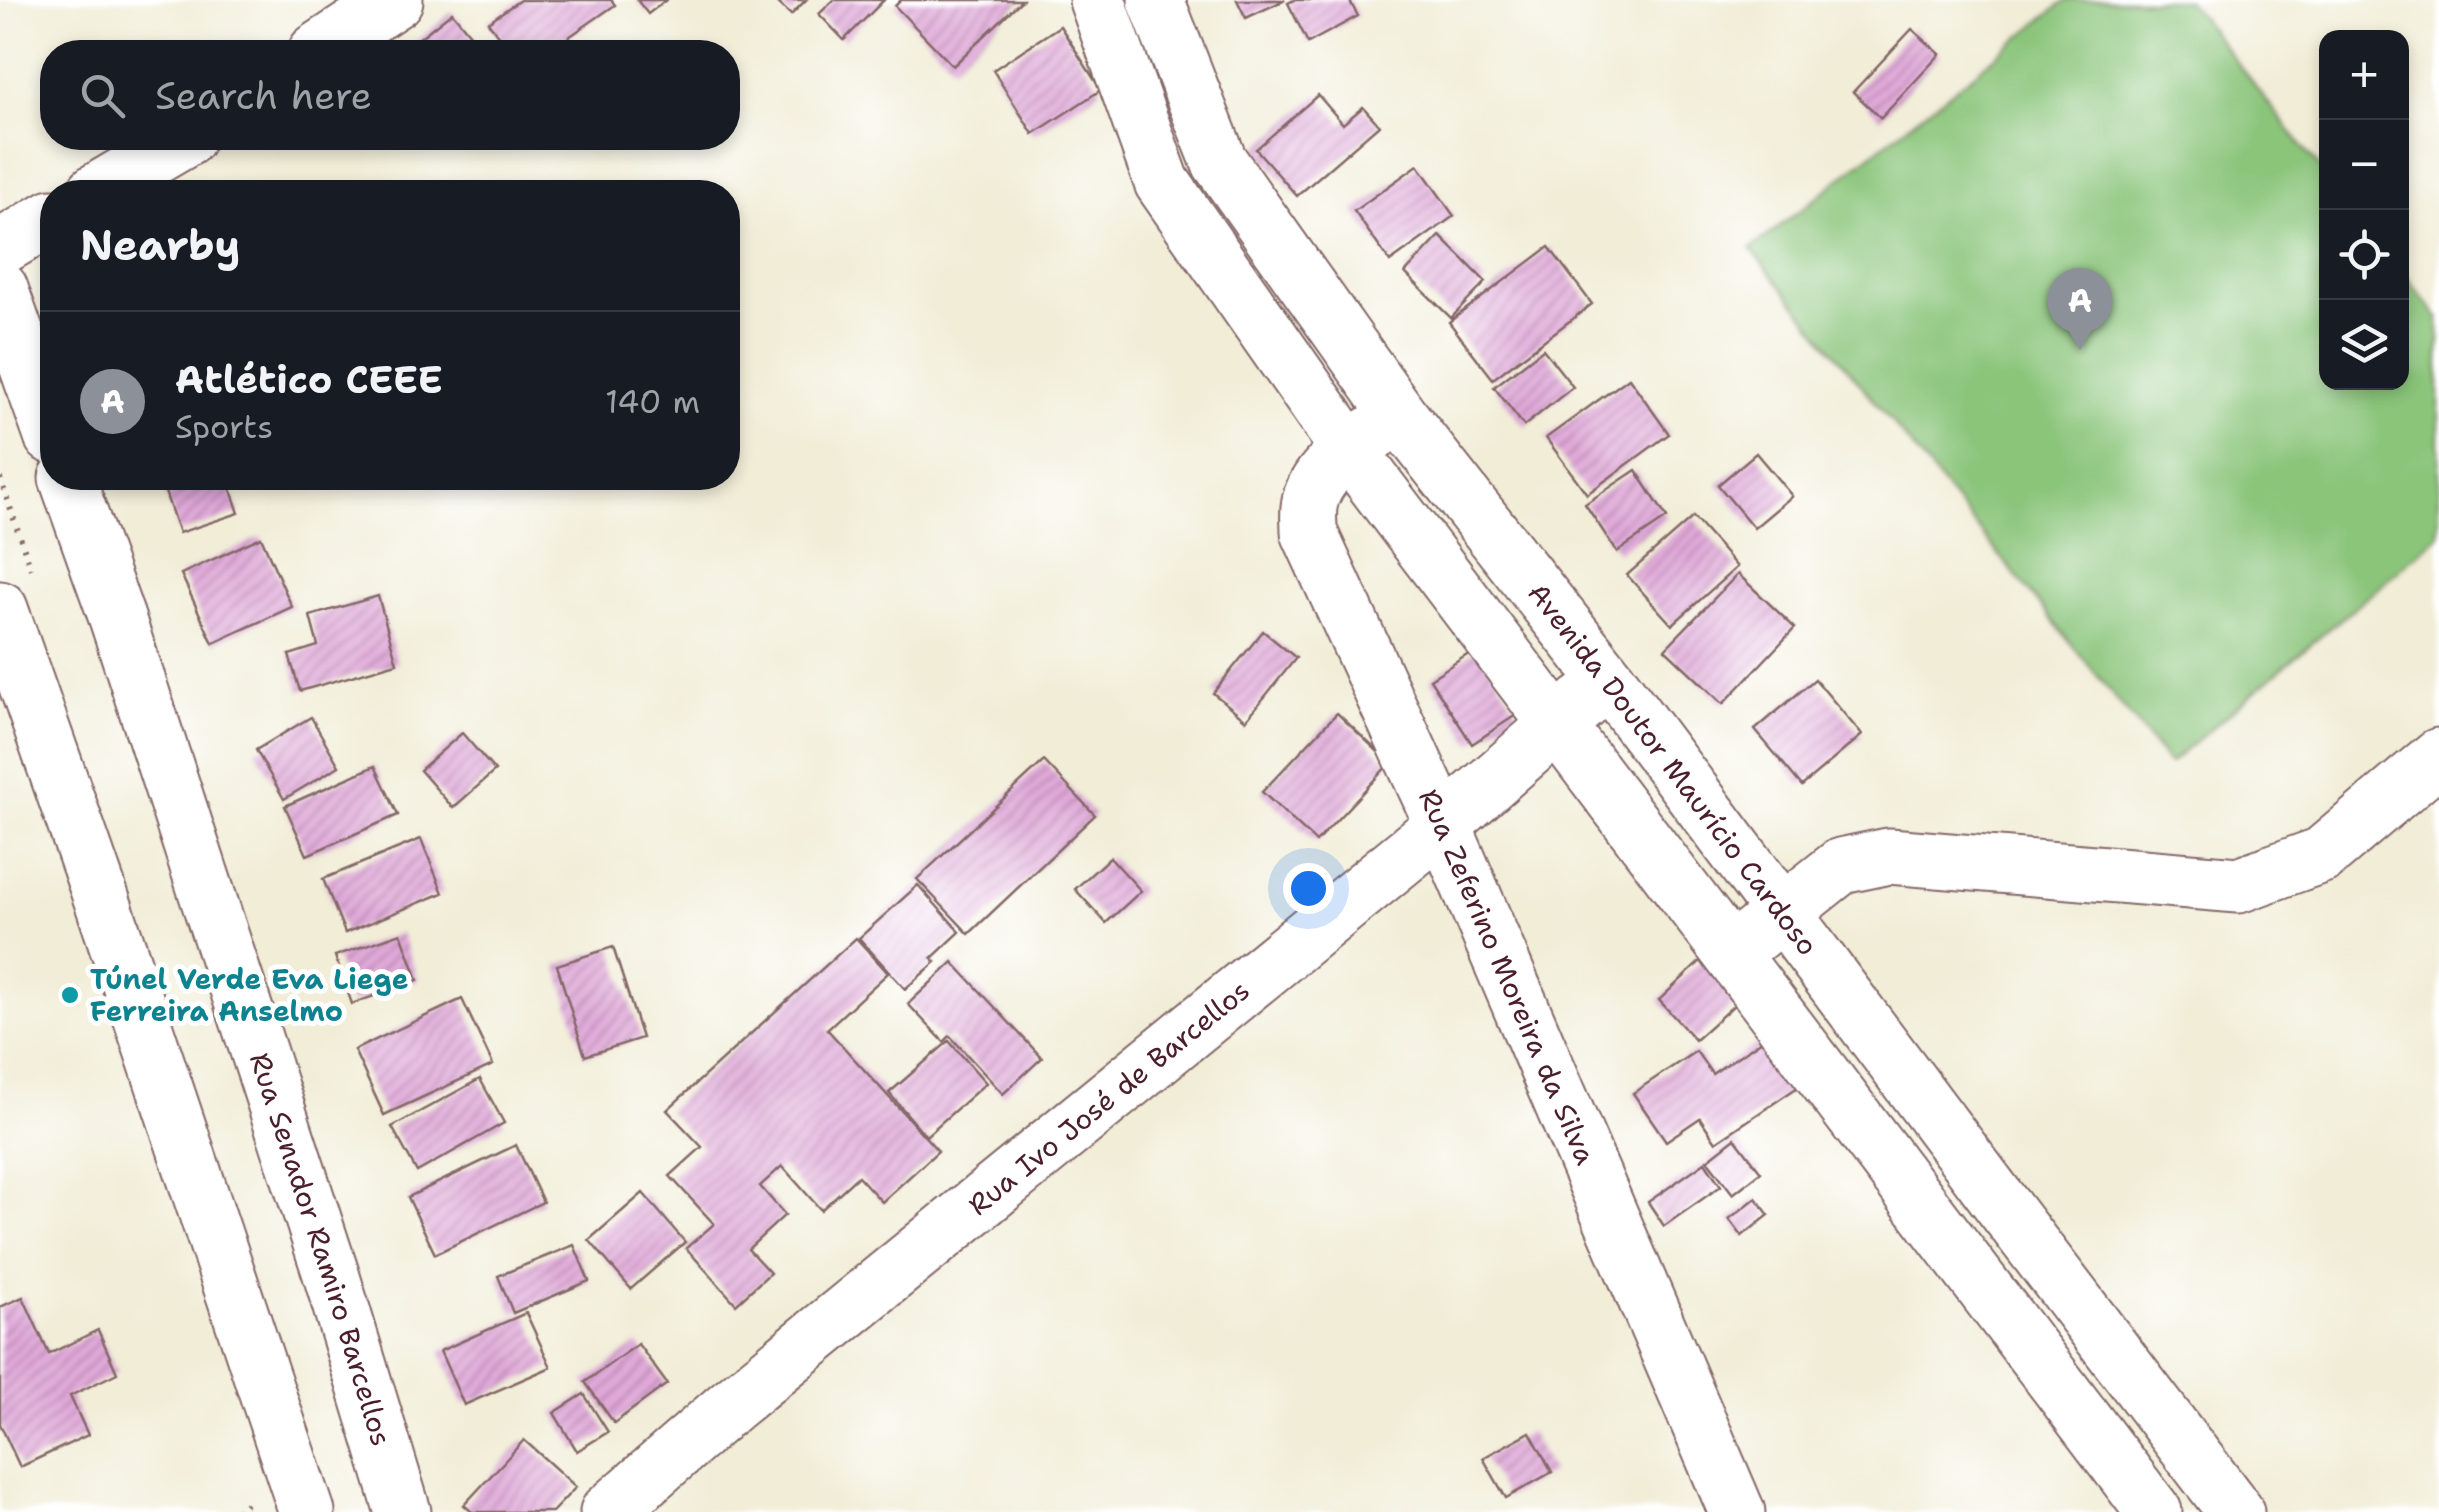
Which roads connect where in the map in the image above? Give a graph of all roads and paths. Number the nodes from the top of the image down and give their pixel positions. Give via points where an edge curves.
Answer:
1 (395, 0) edge
2 (1097, 0) edge
3 (1156, 0) edge
4 (334, 40) edge
5 (167, 150) edge
6 (116, 180) edge
7 (40, 224) edge
8 (0, 248) edge
9 (0, 289) edge
10 (40, 402) edge
11 (1399, 415) junction
12 (1349, 450) junction
13 (71, 490) edge
14 (0, 610) edge
15 (1608, 680) junction
16 (1556, 724) junction
17 (2439, 756) edge
18 (1443, 825) junction
19 (1782, 913) junction
20 (1731, 954) junction
21 (1998, 1200) junction
22 (1950, 1242) junction
23 (307, 1512) edge
24 (403, 1512) edge
25 (608, 1512) edge
26 (1737, 1512) edge
27 (2154, 1512) edge
28 (2236, 1512) edge

1 - 4 street
2 - 12 street via 1162,182
3 - 11 street, Avenida Doutor Maurício Cardoso via 1218,161
5 - 6 street
7 - 8 street
9 - 10 street
11 - 12 street, Rua Zeferino Moreira da Silva
11 - 15 street, Avenida Doutor Maurício Cardoso
12 - 16 street
12 - 18 street, Rua Zeferino Moreira da Silva via 1319,481 1309,504 1309,532
13 - 24 street, Rua Senador Ramiro Barcellos via 325,1255
14 - 23 street
15 - 16 street, Rua Ivo José de Barcellos
15 - 19 street, Avenida Doutor Maurício Cardoso
16 - 18 street, Rua Ivo José de Barcellos
16 - 20 street
17 - 19 street via 2322,855 2238,885 1889,856 1841,866
18 - 25 street, Rua Ivo José de Barcellos
18 - 26 street, Rua Zeferino Moreira da Silva
19 - 20 street
19 - 21 street, Avenida Doutor Maurício Cardoso
20 - 22 street
21 - 22 street
21 - 28 street, Avenida Doutor Maurício Cardoso
22 - 27 street

